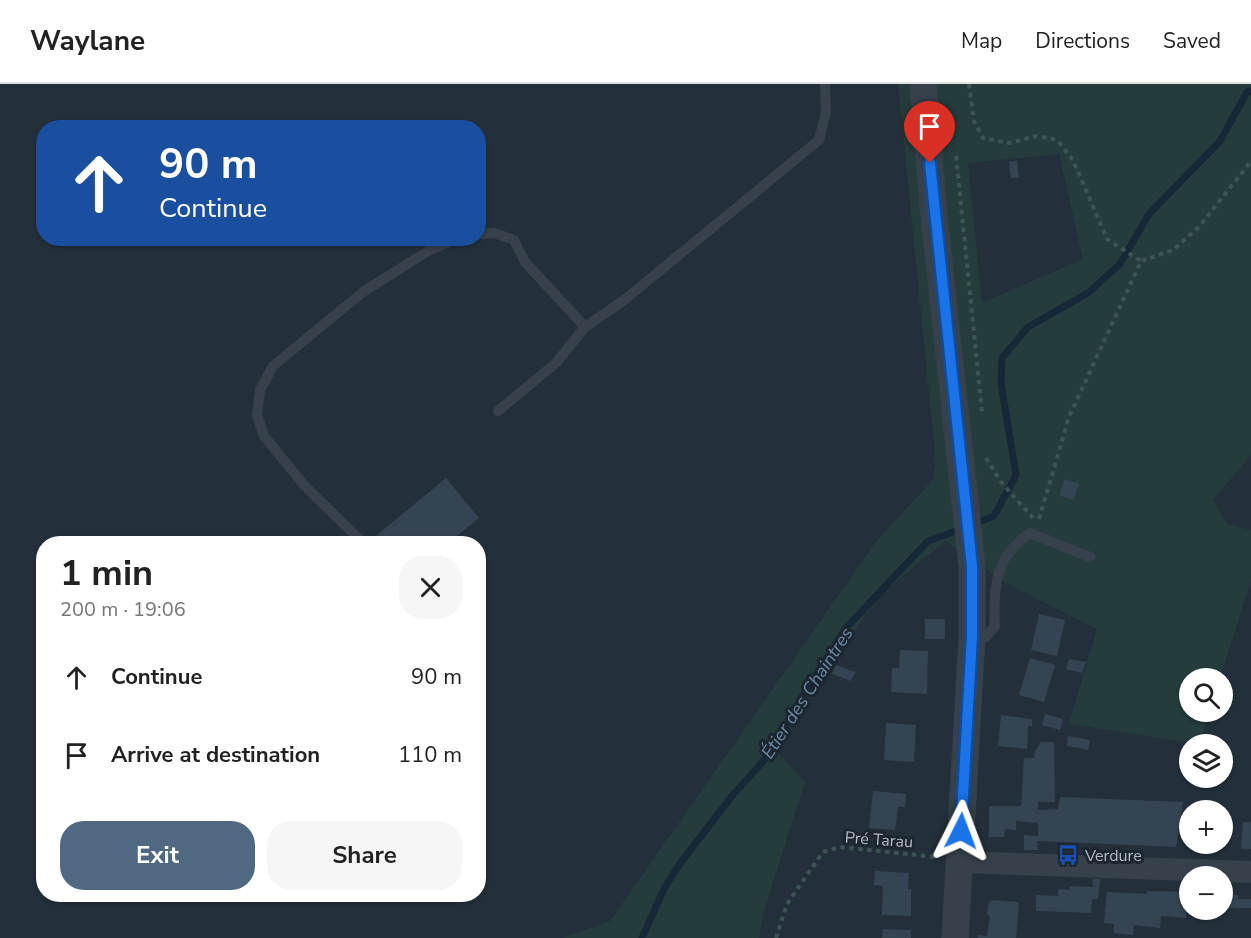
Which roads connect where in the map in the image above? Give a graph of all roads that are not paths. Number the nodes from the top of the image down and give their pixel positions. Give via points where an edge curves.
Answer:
1 (825, 84) edge
2 (923, 84) edge
3 (486, 234) edge
4 (440, 246) edge
5 (585, 327) junction
6 (498, 411) dead end
7 (356, 536) edge
8 (1090, 557) dead end
9 (972, 636) junction
10 (960, 862) junction
11 (1251, 872) edge
12 (955, 938) edge

1 - 5 lane via 826,112 819,140 623,301
2 - 9 street via 937,250 967,508
3 - 5 lane via 514,240 525,262
4 - 7 lane via 363,292 273,366 260,390 257,415 268,444
5 - 6 lane via 556,363
8 - 9 lane via 1030,533 1015,543 997,576 995,626 986,637
9 - 10 street
10 - 11 street
10 - 12 street

